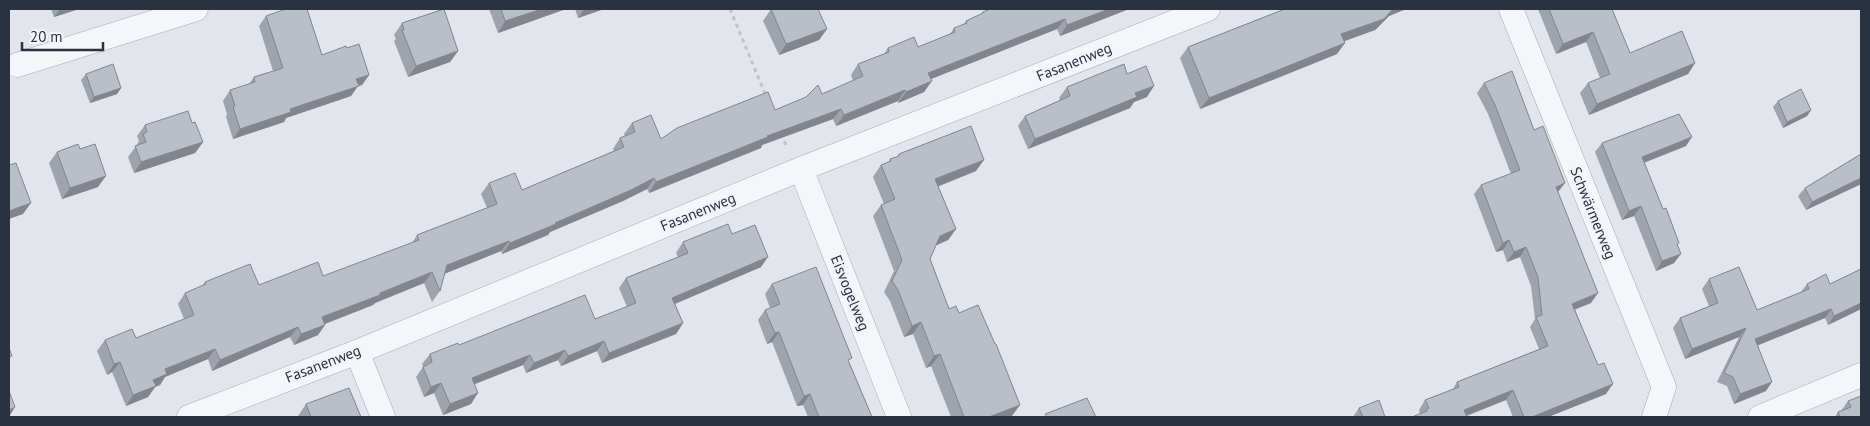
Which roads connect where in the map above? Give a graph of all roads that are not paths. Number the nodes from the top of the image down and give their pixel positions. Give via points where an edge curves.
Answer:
1 (196, 9) edge
2 (1208, 9) edge
3 (1511, 9) edge
4 (17, 65) dead end
5 (801, 169) junction
6 (357, 352) junction
7 (1861, 375) edge
8 (189, 417) edge
9 (383, 417) edge
10 (899, 417) edge
11 (1654, 417) edge
12 (1760, 417) edge

1 - 4 street
2 - 5 street, Fasanenweg
3 - 11 street, Schwärmerweg via 1664,387
5 - 6 street, Fasanenweg
5 - 10 street, Eisvogelweg
6 - 8 street, Fasanenweg
6 - 9 street
7 - 12 street

